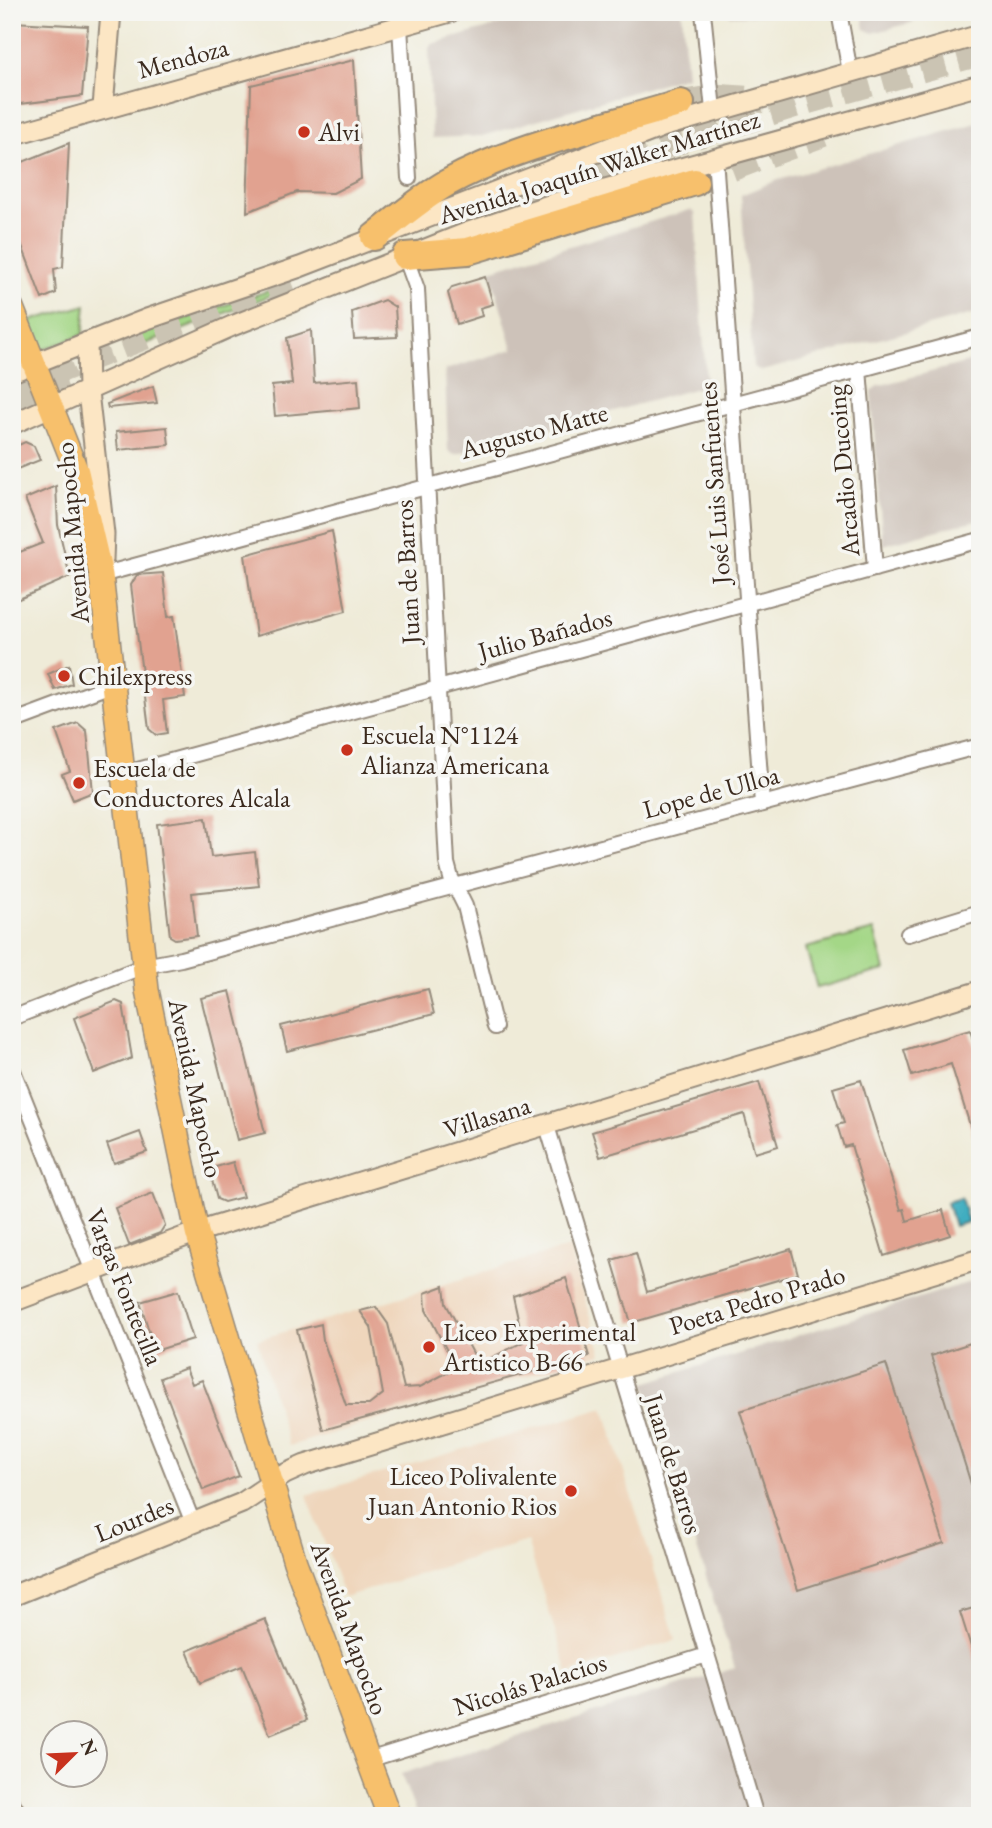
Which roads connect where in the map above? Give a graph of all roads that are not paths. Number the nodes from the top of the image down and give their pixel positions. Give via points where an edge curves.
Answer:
1 (111, 12) edge
2 (450, 12) edge
3 (703, 12) edge
4 (839, 12) edge
5 (400, 26) junction
6 (980, 35) edge
7 (850, 72) junction
8 (980, 85) edge
9 (681, 103) tunnel mouth
10 (103, 107) junction
11 (713, 110) junction
12 (12, 135) edge
13 (715, 157) junction
14 (410, 178) dead end
15 (695, 182) tunnel mouth
16 (374, 237) junction
17 (405, 256) junction
18 (16, 318) edge
19 (980, 337) edge
20 (87, 342) junction
21 (12, 353) edge
22 (23, 368) edge
23 (859, 369) junction
24 (88, 392) junction
25 (733, 404) junction
26 (53, 408) junction
27 (12, 424) edge
28 (427, 485) junction
29 (980, 540) edge
30 (875, 569) junction
31 (102, 575) junction
32 (747, 604) junction
33 (114, 684) junction
34 (438, 689) junction
35 (12, 722) edge
36 (980, 746) edge
37 (123, 774) junction
38 (762, 804) junction
39 (454, 886) junction
40 (980, 912) edge
41 (908, 934) dead end
42 (144, 966) junction
43 (980, 991) edge
44 (12, 1018) edge
45 (495, 1027) dead end
46 (12, 1068) edge
47 (547, 1126) junction
48 (197, 1232) junction
49 (980, 1259) edge
50 (92, 1271) junction
51 (12, 1302) edge
52 (620, 1369) junction
53 (271, 1484) junction
54 (194, 1523) junction
55 (12, 1596) edge
56 (707, 1655) junction
57 (368, 1760) junction
58 (12, 1807) edge
59 (17, 1816) edge
60 (389, 1816) edge
61 (756, 1816) edge

1 - 10 street
2 - 5 street, Mendoza
3 - 11 street
4 - 7 street
5 - 10 street, Mendoza
5 - 14 street
6 - 7 street, Avenida Joaquín Walker Martínez
7 - 11 street, Avenida Joaquín Walker Martínez
8 - 13 street, Avenida Joaquín Walker Martínez
9 - 16 highway via 526,150 466,174 420,201
10 - 12 street, Mendoza
11 - 16 street, Avenida Joaquín Walker Martínez
13 - 17 street, Avenida Joaquín Walker Martínez via 555,203
13 - 25 street, José Luis Sanfuentes
15 - 17 highway via 468,251
16 - 20 street, Avenida Joaquín Walker Martínez
17 - 24 street, Avenida Joaquín Walker Martínez via 232,326
17 - 28 street, Juan de Barros via 417,289
18 - 21 main road
18 - 22 main road
19 - 23 street, Augusto Matte
20 - 22 street, Avenida Joaquín Walker Martínez
20 - 24 street, Avenida Mapocho
22 - 26 main road
23 - 25 street, Augusto Matte
23 - 30 street, Arcadio Ducoing
24 - 26 street, Avenida Joaquín Walker Martínez
24 - 31 street, Avenida Mapocho via 104,534
25 - 28 street, Augusto Matte
25 - 32 street, José Luis Sanfuentes
26 - 27 street, Avenida Joaquín Walker Martínez
26 - 31 main road via 78,472
28 - 31 street, Augusto Matte
28 - 34 street, Juan de Barros
29 - 30 street, Julio Bañados
30 - 32 street, Julio Bañados
31 - 33 main road, Avenida Mapocho
32 - 34 street, Julio Bañados
32 - 38 street, José Luis Sanfuentes
33 - 35 street
33 - 37 main road, Avenida Mapocho
34 - 37 street, Julio Bañados
34 - 39 street, Juan de Barros via 447,863
36 - 38 street, Lope de Ulloa
37 - 42 main road, Avenida Mapocho
38 - 39 street, Lope de Ulloa
39 - 42 street, Lope de Ulloa
39 - 45 street via 465,906
40 - 41 street
42 - 44 street, Lope de Ulloa
42 - 48 main road, Avenida Mapocho
43 - 47 street, Villasana
46 - 50 street, Vargas Fontecilla
47 - 48 street, Villasana
47 - 52 street, Juan de Barros
48 - 50 street, Villasana
48 - 53 main road, Avenida Mapocho
49 - 52 street, Poeta Pedro Prado
50 - 51 street, Villasana
50 - 54 street, Vargas Fontecilla
52 - 53 street, Poeta Pedro Prado via 314,1462
52 - 56 street, Juan de Barros
53 - 54 street, Lourdes via 242,1503
53 - 57 main road, Avenida Mapocho
54 - 55 street, Lourdes
56 - 57 street, Nicolás Palacios
56 - 61 street, Juan de Barros
57 - 60 main road, Avenida Mapocho
58 - 59 street

